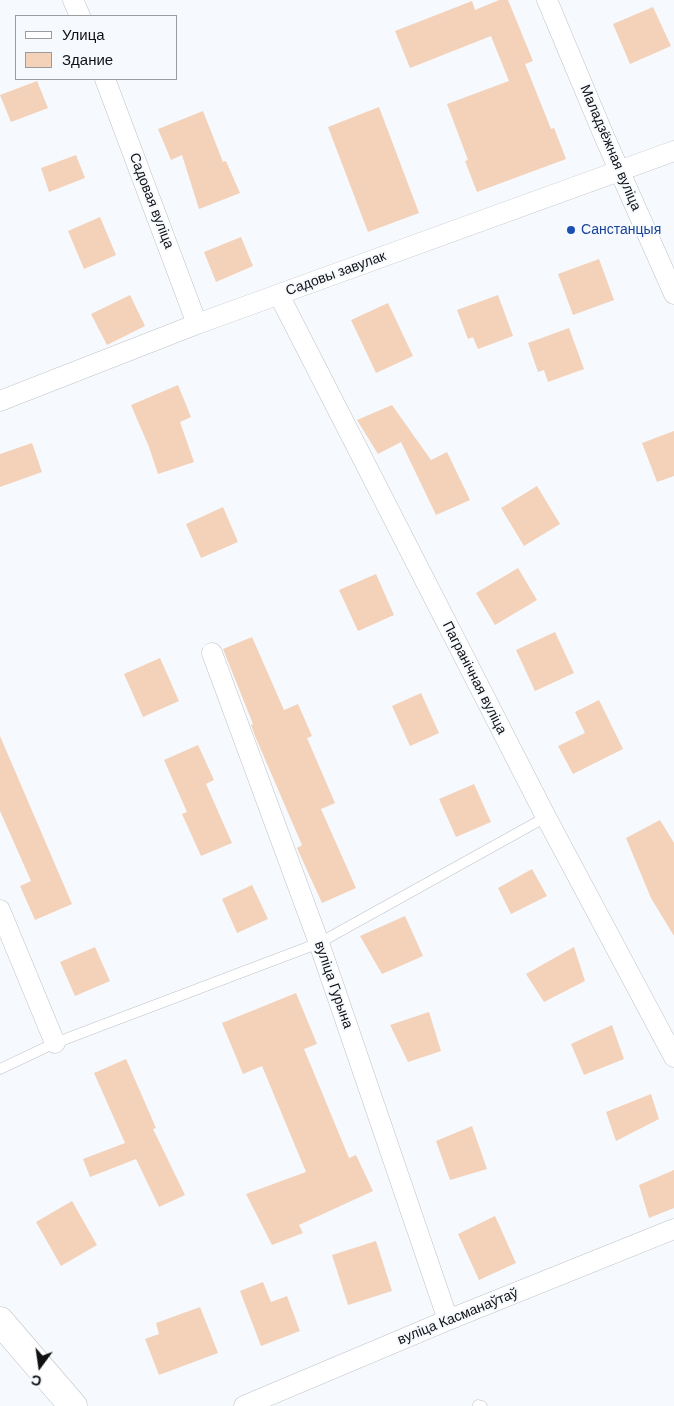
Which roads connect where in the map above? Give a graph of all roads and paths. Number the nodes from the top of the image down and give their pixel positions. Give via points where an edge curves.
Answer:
1 (73, 0) edge
2 (547, 0) edge
3 (80, 15) edge
4 (105, 80) edge
5 (674, 151) edge
6 (620, 172) junction
7 (674, 294) edge
8 (279, 296) junction
9 (197, 324) junction
10 (0, 401) edge
11 (212, 654) dead end
12 (546, 817) junction
13 (0, 910) edge
14 (319, 943) junction
15 (55, 1043) junction
16 (674, 1057) edge
17 (0, 1069) edge
18 (674, 1230) edge
19 (448, 1320) junction
20 (0, 1321) edge
21 (73, 1406) edge
22 (244, 1406) edge

1 - 3 street
2 - 6 street, Маладзёжная вуліца
4 - 9 street, Садовая вуліца
5 - 6 street, Садовы завулак
6 - 7 street, Маладзёжная вуліца
6 - 8 street, Садовы завулак
8 - 9 street, Садовы завулак
8 - 12 street, Пагранічная вуліца
9 - 10 street, Садовы завулак
11 - 14 street, вуліца Гурына
12 - 14 lane
12 - 16 street, Пагранічная вуліца
13 - 15 street
14 - 15 lane
14 - 19 street, вуліца Гурына
15 - 17 lane
18 - 19 street, вуліца Касманаўтаў
19 - 22 street, вуліца Касманаўтаў
20 - 21 street

